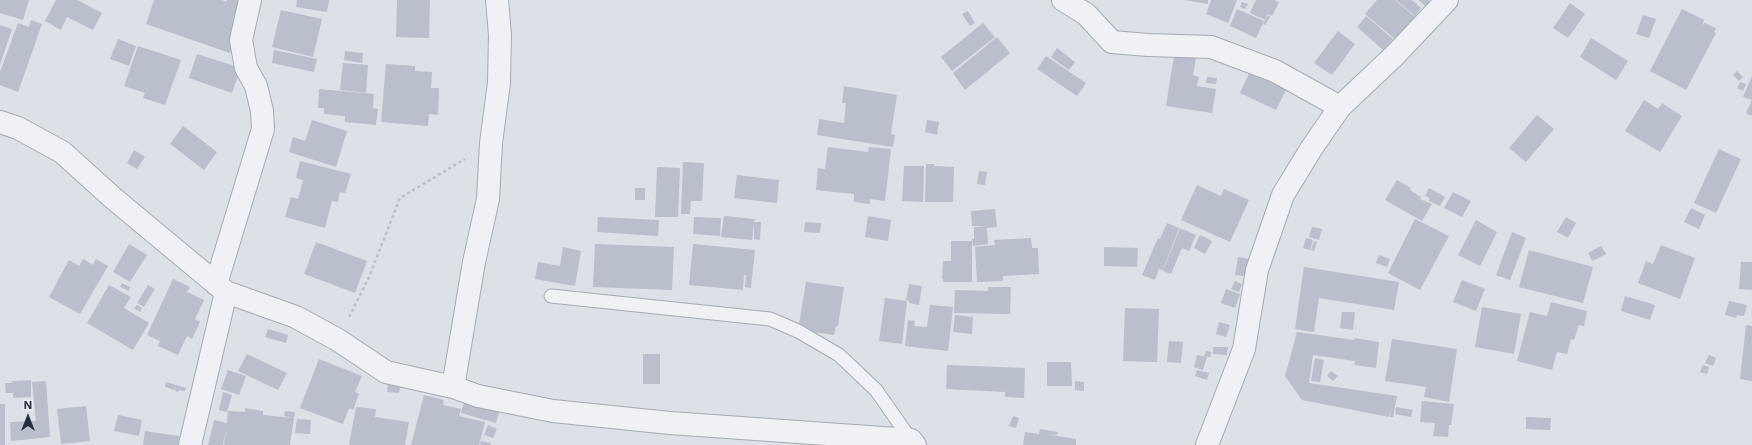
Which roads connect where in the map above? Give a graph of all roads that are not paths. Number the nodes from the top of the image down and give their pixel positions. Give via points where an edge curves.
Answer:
1 (250, 0) edge
2 (497, 0) edge
3 (1063, 0) edge
4 (1447, 0) edge
5 (1340, 107) junction
6 (0, 122) edge
7 (221, 288) junction
8 (551, 296) dead end
9 (454, 387) junction
10 (913, 443) edge
11 (190, 445) edge
12 (1207, 445) edge

1 - 7 street via 241,40 246,68 256,86 263,129
2 - 9 street via 500,83 491,143 488,199 474,262
3 - 5 street via 1086,14 1112,42 1211,47 1275,71
4 - 5 street via 1395,55
5 - 12 street via 1283,195 1257,270 1244,349
6 - 7 street via 18,128 62,152
7 - 9 street via 296,317 338,340 386,372
7 - 11 street
8 - 10 lane via 770,319 798,331 838,355 876,390
9 - 10 street via 478,396 553,411

